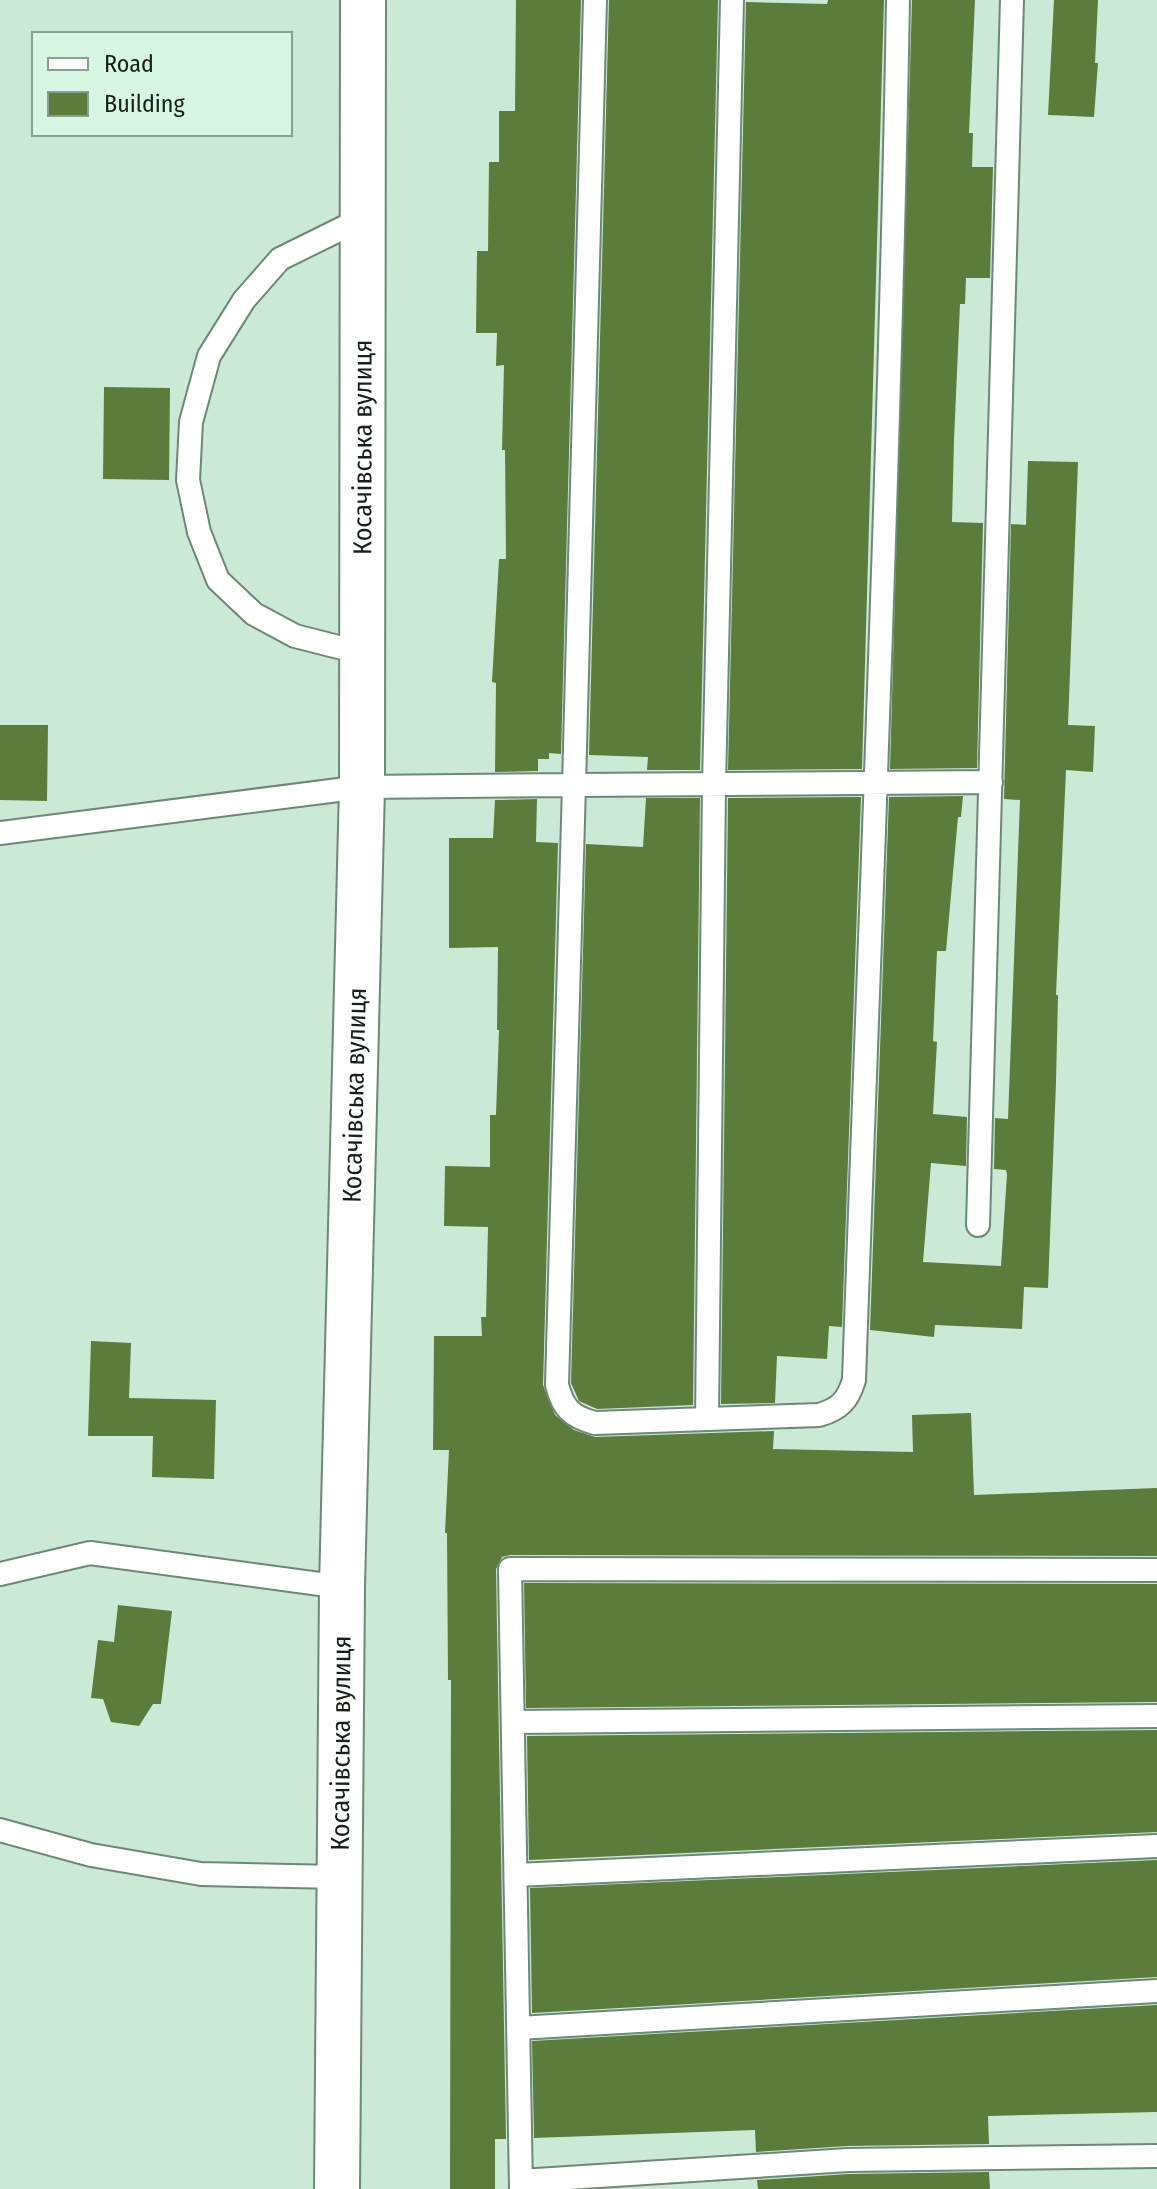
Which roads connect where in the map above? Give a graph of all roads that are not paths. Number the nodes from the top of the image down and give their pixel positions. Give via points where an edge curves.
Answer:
1 (363, 0) edge
2 (595, 0) edge
3 (732, 0) edge
4 (898, 0) edge
5 (1012, 0) edge
6 (363, 218) junction
7 (362, 653) junction
8 (991, 782) junction
9 (875, 783) junction
10 (714, 784) junction
11 (574, 785) junction
12 (362, 787) junction
13 (0, 833) edge
14 (978, 1225) dead end
15 (707, 1419) junction
16 (1157, 1570) edge
17 (0, 1574) edge
18 (342, 1587) junction
19 (1157, 1716) edge
20 (513, 1722) junction
21 (0, 1830) edge
22 (1157, 1846) edge
23 (516, 1875) junction
24 (340, 1877) junction
25 (1157, 1991) edge
26 (518, 2028) junction
27 (1157, 2156) edge
28 (521, 2185) edge
29 (337, 2189) edge

1 - 6 street, Косачівська вулиця
2 - 11 lane
3 - 10 lane
4 - 9 lane
5 - 8 lane
6 - 7 street, Косачівська вулиця
6 - 7 lane via 280,259 244,300 209,356 191,422 188,480 199,532 218,580 254,614 295,636
7 - 12 street, Косачівська вулиця
8 - 9 lane
8 - 14 lane
9 - 10 lane
9 - 15 lane via 854,1380 849,1397 836,1410 819,1415
10 - 11 lane
10 - 15 lane
11 - 12 lane
11 - 15 lane via 557,1385 562,1404 576,1418 595,1423
12 - 13 lane
12 - 18 street, Косачівська вулиця
16 - 20 lane via 510,1569
17 - 18 lane via 90,1553
18 - 24 street, Косачівська вулиця
19 - 20 lane
20 - 23 lane
21 - 24 lane via 91,1855 201,1874
22 - 23 lane
23 - 26 lane
24 - 29 street, Косачівська вулиця
25 - 26 lane
26 - 28 lane
27 - 28 lane via 848,2160

